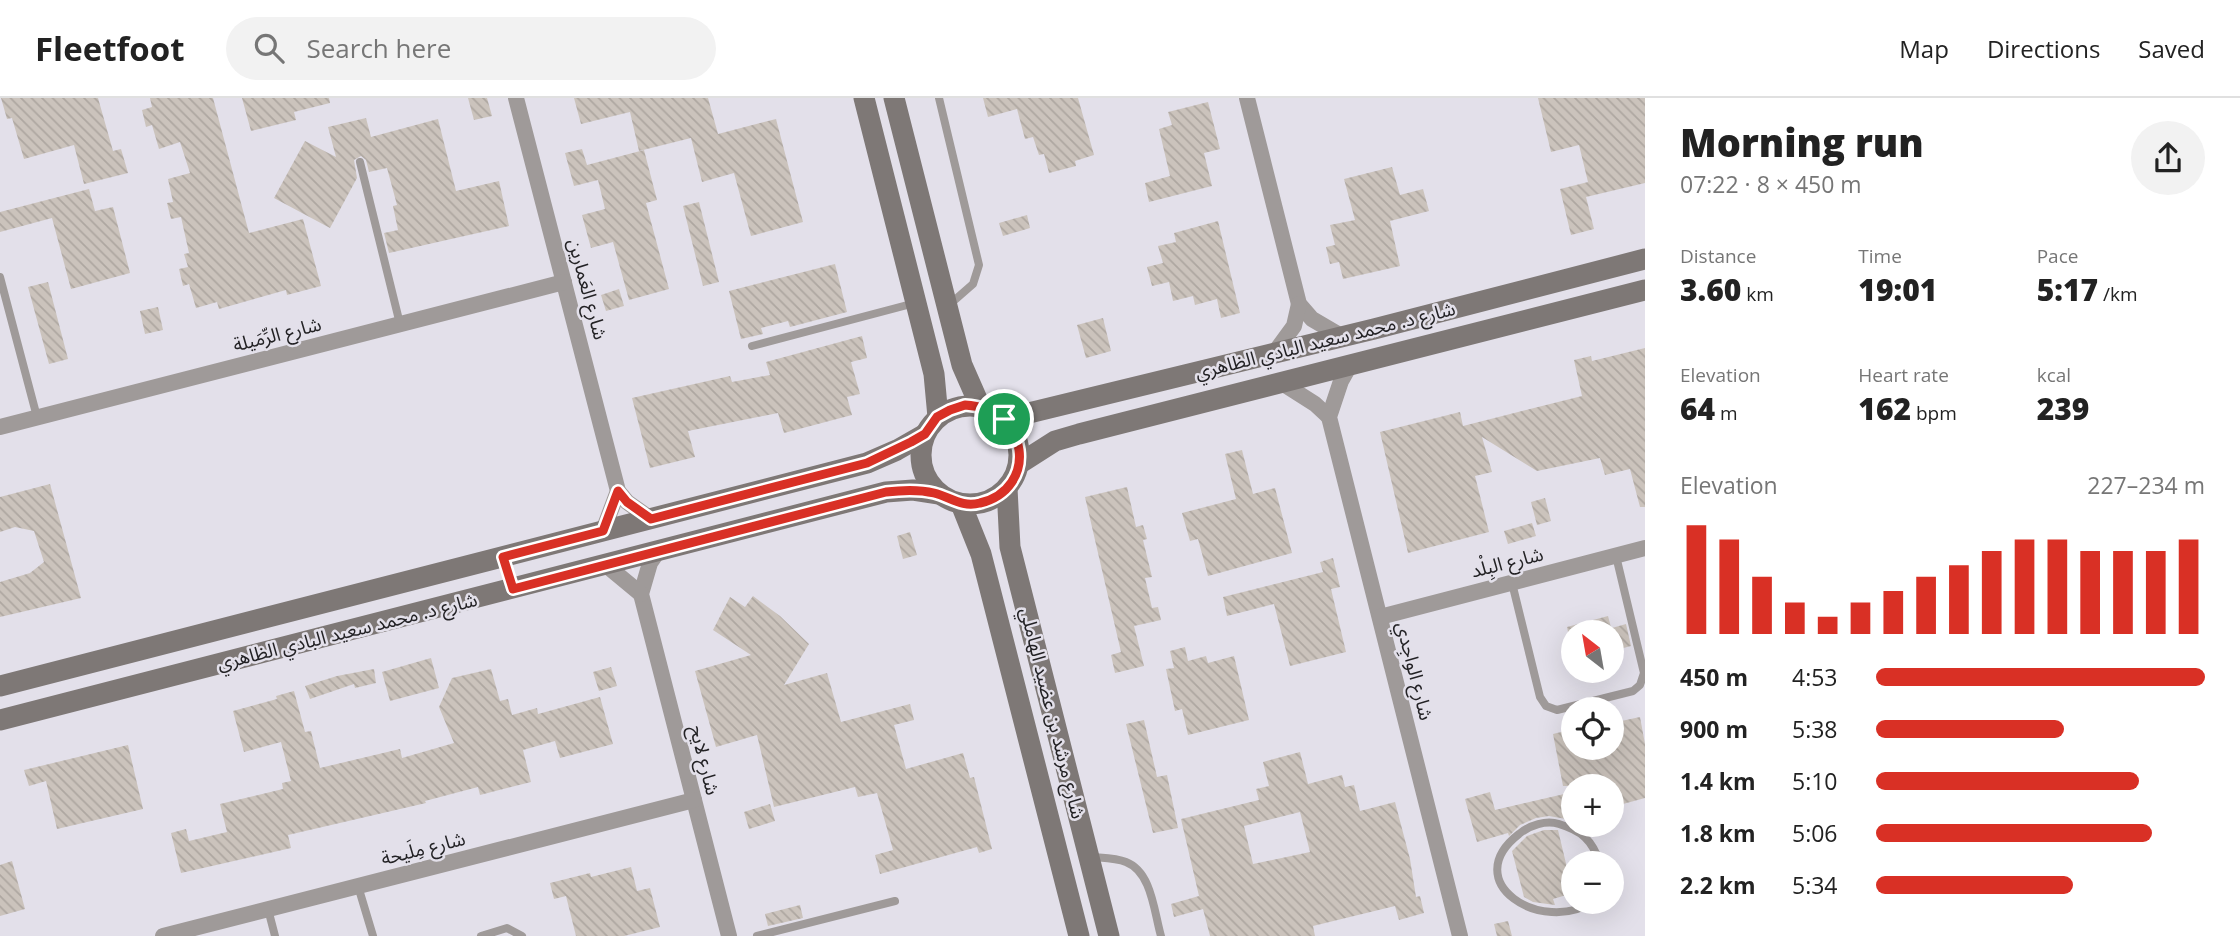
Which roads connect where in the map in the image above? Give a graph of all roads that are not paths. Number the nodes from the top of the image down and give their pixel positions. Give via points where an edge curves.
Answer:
1 (516, 98) edge
2 (864, 98) edge
3 (894, 98) edge
4 (939, 98) edge
5 (1252, 99) edge
6 (360, 162) dead end
7 (1645, 259) edge
8 (0, 277) edge
9 (564, 282) junction
10 (1645, 289) edge
11 (916, 303) junction
12 (1299, 304) junction
13 (947, 306) junction
14 (400, 324) junction
15 (1374, 329) junction
16 (1341, 336) junction
17 (752, 346) dead end
18 (1275, 352) junction
19 (1379, 357) junction
20 (1350, 365) junction
21 (1282, 383) junction
22 (980, 406) junction
23 (37, 417) junction
24 (1329, 417) junction
25 (1004, 419) junction
26 (931, 426) junction
27 (0, 427) edge
28 (1019, 464) junction
29 (1007, 488) junction
30 (618, 491) junction
31 (939, 494) junction
32 (961, 504) junction
33 (651, 519) junction
34 (603, 531) junction
35 (1645, 548) edge
36 (659, 550) junction
37 (1616, 556) junction
38 (503, 557) junction
39 (606, 565) junction
40 (1512, 583) junction
41 (513, 589) junction
42 (641, 594) junction
43 (1380, 617) junction
44 (0, 687) edge
45 (0, 720) edge
46 (694, 800) junction
47 (1596, 851) edge
48 (1089, 856) junction
49 (358, 886) junction
50 (895, 901) dead end
51 (1506, 902) dead end
52 (268, 909) junction
53 (1584, 914) edge
54 (1571, 921) dead end
55 (163, 936) edge
56 (275, 936) edge
57 (373, 936) edge
58 (481, 936) edge
59 (522, 936) edge
60 (729, 936) edge
61 (757, 936) edge
62 (1079, 936) edge
63 (1109, 936) edge
64 (1161, 936) edge
65 (1460, 936) edge

1 - 9 street, شارع العَمارين
2 - 11 street
3 - 13 street
4 - 13 lane via 979,265 972,284
5 - 12 street
6 - 14 lane
7 - 15 street, شارع د. محمد سعيد البادي الظاهري
8 - 23 lane
9 - 14 street, شارع الرِّمَيلة
9 - 30 street, شارع العَمارين
10 - 19 street, شارع د. محمد سعيد البادي الظاهري
11 - 17 lane
11 - 26 street via 934,374
12 - 16 street via 1312,319
12 - 18 street via 1294,326
13 - 22 street via 962,365
14 - 23 street, شارع الرِّمَيلة
15 - 16 street, شارع د. محمد سعيد البادي الظاهري
15 - 19 street via 1390,339 1390,346
16 - 18 street, شارع د. محمد سعيد البادي الظاهري
18 - 25 street, شارع د. محمد سعيد البادي الظاهري
19 - 20 street, شارع د. محمد سعيد البادي الظاهري
20 - 21 street, شارع د. محمد سعيد البادي الظاهري
20 - 24 street
21 - 24 street
21 - 28 street, شارع د. محمد سعيد البادي الظاهري via 1055,441
22 - 25 street
22 - 26 street via 950,410
23 - 27 street, شارع الرِّمَيلة
24 - 43 street, شارع الواجِدي
25 - 28 street via 1017,439
26 - 31 street via 920,456 929,483
26 - 33 street, شارع د. محمد سعيد البادي الظاهري via 897,450 867,463
28 - 29 street
29 - 32 street via 978,504
29 - 48 street, شارع مرشد بن عضيد الهاملي via 1010,547
30 - 33 street
30 - 34 street
31 - 32 street
31 - 36 street, شارع د. محمد سعيد البادي الظاهري via 886,492
32 - 62 street, شارع مرشد بن عضيد الهاملي via 981,554
33 - 34 street, شارع د. محمد سعيد البادي الظاهري
34 - 38 street, شارع د. محمد سعيد البادي الظاهري
35 - 37 street, شارع البِلْد
36 - 39 street, شارع د. محمد سعيد البادي الظاهري
36 - 42 street
37 - 40 street, شارع البِلْد
37 - 40 lane via 1644,673 1633,691 1557,710 1546,706
38 - 41 street
38 - 44 street, شارع د. محمد سعيد البادي الظاهري
39 - 41 street, شارع د. محمد سعيد البادي الظاهري
39 - 42 street
40 - 43 street, شارع البِلْد
41 - 45 street, شارع د. محمد سعيد البادي الظاهري
42 - 46 street, شارع لايح
43 - 65 street, شارع الواجِدي
46 - 49 street, شارع مِلَيحة
46 - 60 street, شارع لايح
47 - 51 lane via 1576,829 1552,822 1528,827 1507,843 1497,866 1499,891
48 - 63 street, شارع مرشد بن عضيد الهاملي
48 - 64 lane via 1128,863 1141,872
49 - 52 street, شارع مِلَيحة
49 - 57 lane
50 - 61 lane
52 - 55 street, شارع مِلَيحة
52 - 56 lane
53 - 54 lane
58 - 59 lane via 508,928

